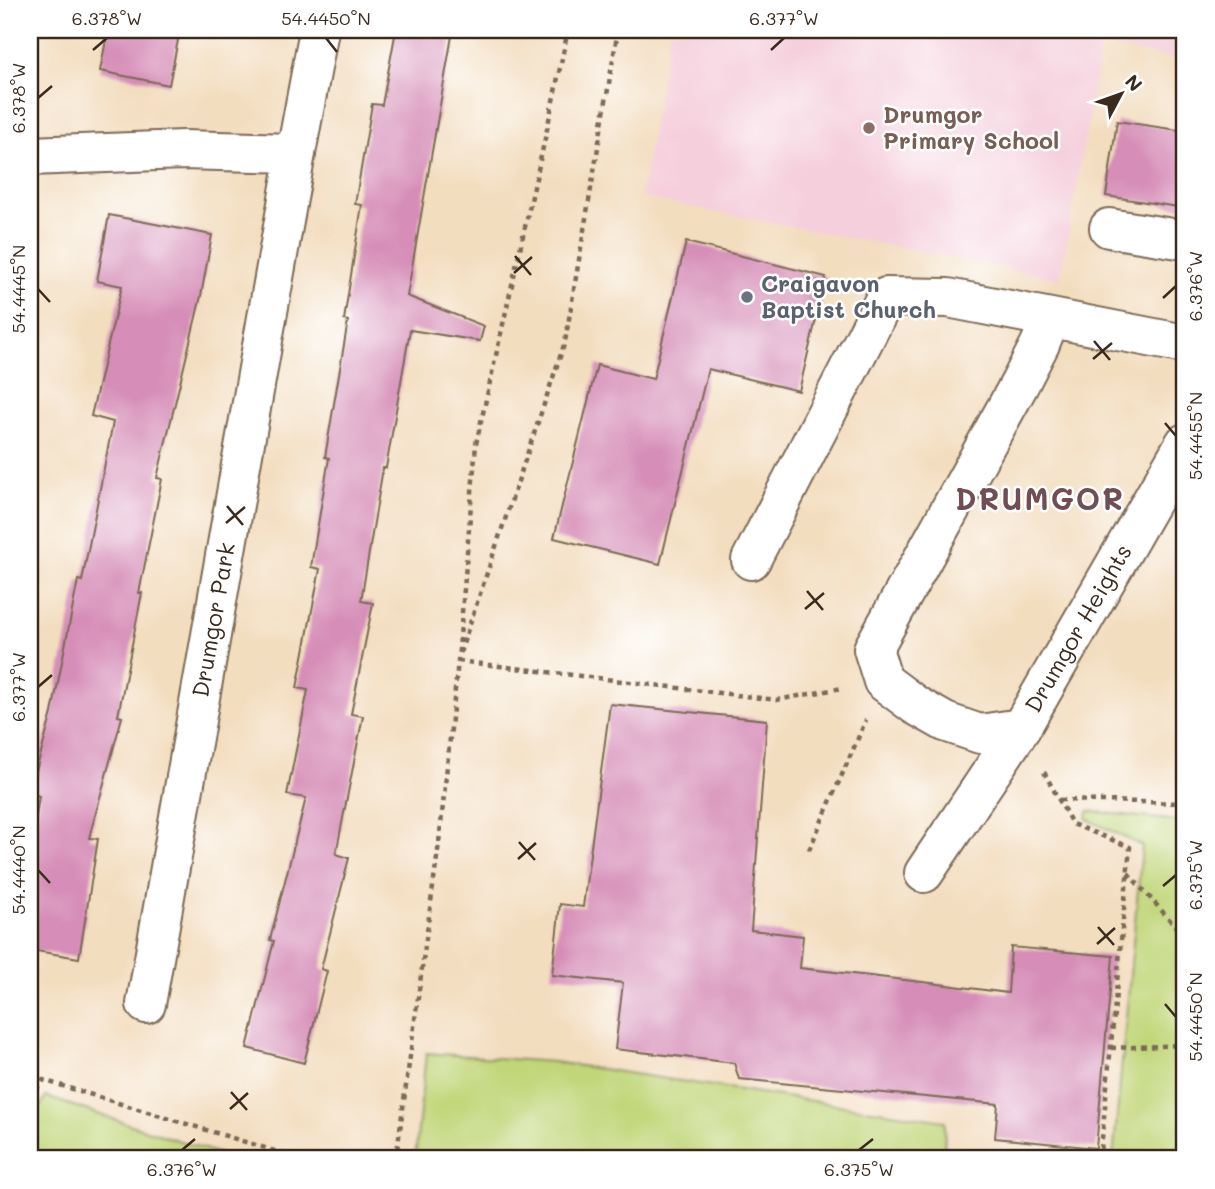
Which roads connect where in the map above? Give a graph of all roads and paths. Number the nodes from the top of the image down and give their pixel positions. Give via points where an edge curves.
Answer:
1 (319, 30) edge
2 (568, 30) edge
3 (618, 30) edge
4 (296, 153) junction
5 (30, 156) edge
6 (1109, 229) dead end
7 (1185, 240) edge
8 (1050, 319) junction
9 (1185, 343) edge
10 (1185, 443) edge
11 (751, 560) dead end
12 (458, 661) junction
13 (883, 681) junction
14 (1021, 728) junction
15 (1059, 800) junction
16 (1185, 803) edge
17 (809, 850) dead end
18 (924, 873) dead end
19 (1128, 873) junction
20 (1185, 937) edge
21 (146, 1004) dead end
22 (1185, 1045) edge
23 (1111, 1048) junction
24 (30, 1098) edge
25 (301, 1159) edge
26 (396, 1159) edge
27 (1100, 1159) edge

1 - 4 street, Drumgor Park
2 - 12 path via 476,444
3 - 12 path via 565,342
4 - 5 street via 183,150
4 - 21 street, Drumgor Park
6 - 7 street
8 - 9 street
8 - 11 street via 948,298 886,297
8 - 13 street via 1020,383 873,649
10 - 14 street, Drumgor Heights
12 - 13 path via 777,700
12 - 26 path via 439,843
13 - 14 street, Drumgor Heights via 945,722 980,734
13 - 17 path
14 - 15 path
14 - 18 street
15 - 16 path
15 - 19 path via 1072,824 1130,847
19 - 20 path
19 - 23 path
22 - 23 path
23 - 27 path
24 - 25 path via 43,1080

